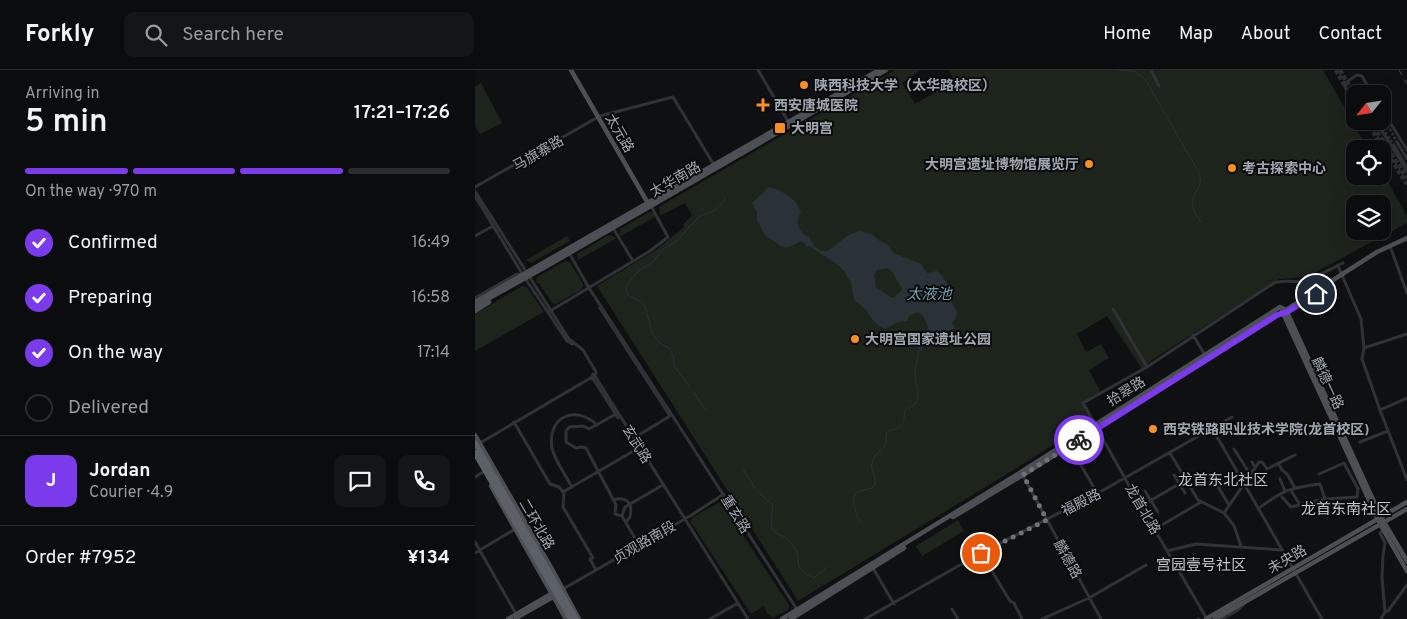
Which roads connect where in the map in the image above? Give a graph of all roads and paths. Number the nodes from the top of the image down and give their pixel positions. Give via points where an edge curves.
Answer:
1 (572, 70) edge
2 (758, 70) edge
3 (879, 70) edge
4 (886, 70) edge
5 (1151, 70) edge
6 (1367, 85) edge
7 (1159, 86) dead end
8 (1346, 89) edge
9 (599, 117) junction
10 (790, 124) junction
11 (1391, 124) edge
12 (1381, 130) edge
13 (1407, 150) edge
14 (1407, 159) edge
15 (714, 165) junction
16 (1407, 169) edge
17 (475, 189) edge
18 (475, 196) edge
19 (649, 204) junction
20 (494, 226) junction
21 (613, 228) junction
22 (475, 236) edge
23 (1407, 239) edge
24 (1390, 247) junction
25 (568, 252) junction
26 (633, 261) junction
27 (1343, 263) dead end
28 (1338, 266) junction
29 (526, 276) junction
30 (1342, 276) junction
31 (589, 288) junction
32 (1407, 293) edge
33 (475, 300) edge
34 (483, 300) junction
35 (1280, 307) joint
36 (475, 308) edge
37 (1113, 309) dead end
38 (1285, 311) junction
39 (550, 312) junction
40 (1407, 334) edge
41 (1193, 335) junction
42 (1364, 348) junction
43 (1205, 355) junction
44 (1147, 367) junction
45 (593, 376) junction
46 (1407, 398) edge
47 (1380, 410) junction
48 (616, 414) junction
49 (671, 416) junction
50 (1232, 417) dead end
51 (514, 422) junction
52 (597, 425) junction
53 (1095, 426) junction
54 (1212, 428) junction
55 (1388, 432) junction
56 (475, 435) edge
57 (632, 439) junction
58 (1360, 442) dead end
59 (477, 443) edge
60 (1070, 446) junction
61 (637, 449) junction
62 (1234, 449) dead end
63 (475, 453) edge
64 (1170, 453) junction
65 (1295, 455) dead end
66 (475, 458) edge
67 (1251, 462) dead end
68 (1278, 463) junction
69 (1255, 467) junction
70 (599, 471) junction
71 (483, 472) junction
72 (1022, 473) junction
73 (1250, 474) junction
74 (1319, 474) dead end
75 (1174, 475) dead end
76 (475, 476) edge
77 (1125, 478) junction
78 (1280, 479) dead end
79 (1215, 480) dead end
80 (1407, 480) edge
81 (1244, 483) junction
82 (1179, 484) junction
83 (661, 486) junction
84 (572, 487) junction
85 (1295, 488) junction
86 (1145, 491) dead end
87 (1285, 491) junction
88 (563, 492) junction
89 (1292, 492) dead end
90 (1185, 493) dead end
91 (724, 494) junction
92 (1097, 494) junction
93 (1282, 497) dead end
94 (1325, 499) junction
95 (613, 500) junction
96 (1151, 500) junction
97 (1201, 502) junction
98 (1407, 502) edge
99 (630, 504) junction
100 (1229, 504) junction
101 (616, 505) junction
102 (1300, 505) junction
103 (1141, 506) junction
104 (625, 507) junction
105 (1259, 509) junction
106 (1407, 509) edge
107 (1158, 512) dead end
108 (1224, 513) junction
109 (622, 516) junction
110 (684, 520) junction
111 (1047, 520) junction
112 (1381, 520) junction
113 (626, 522) junction
114 (515, 529) junction
115 (1155, 529) junction
116 (1384, 530) junction
117 (475, 542) edge
118 (639, 545) junction
119 (1241, 546) junction
120 (480, 550) junction
121 (1282, 550) junction
122 (1167, 551) junction
123 (475, 553) edge
124 (981, 553) junction
125 (535, 556) junction
126 (1407, 561) edge
127 (1146, 566) dead end
128 (873, 568) junction
129 (596, 570) junction
130 (1294, 571) junction
131 (1407, 571) edge
132 (551, 574) junction
133 (559, 580) junction
134 (546, 585) junction
135 (1407, 585) edge
136 (563, 588) junction
137 (552, 596) junction
138 (568, 597) junction
139 (1089, 598) junction
140 (1249, 599) junction
141 (737, 603) junction
142 (894, 603) junction
143 (570, 609) junction
144 (952, 609) dead end
145 (799, 612) junction
146 (1385, 612) junction
147 (517, 617) edge
148 (509, 619) edge
149 (568, 619) edge
150 (577, 619) edge
151 (710, 619) edge
152 (747, 619) edge
153 (783, 619) edge
154 (791, 619) edge
155 (866, 619) edge
156 (958, 619) edge
157 (1021, 619) edge
158 (1041, 619) edge
159 (1101, 619) edge
160 (1207, 619) edge
161 (1215, 619) edge
162 (1222, 619) edge
163 (1322, 619) edge
164 (1381, 619) edge

1 - 9 main road, 太元路
2 - 10 street
3 - 10 main road, 太华南路
4 - 10 main road, 太华南路
5 - 7 street
6 - 8 street via 1357,74 1345,83
9 - 15 street, 马旗寨路 via 673,97
9 - 17 street, 马旗寨路
9 - 19 main road, 太元路
10 - 15 main road, 太华南路
10 - 19 main road, 太华南路
11 - 13 street
12 - 16 street
14 - 16 street via 1396,143
15 - 19 main road, 太华南路
17 - 20 street
18 - 20 street
19 - 21 main road, 太华南路
19 - 25 main road, 太华南路
19 - 26 street via 668,237
20 - 22 street
20 - 29 street, 玄武路
21 - 25 main road, 太华南路
21 - 26 street
23 - 24 main road, 拾翠路
24 - 30 main road, 拾翠路
24 - 32 street
25 - 29 main road, 太华南路
25 - 31 street, 重玄路
26 - 31 street
27 - 28 street
28 - 30 street
28 - 41 street via 1304,281 1274,282
29 - 33 street via 517,274
29 - 34 main road, 太华南路
29 - 36 main road via 522,283
29 - 39 street, 玄武路
30 - 38 main road, 拾翠路
30 - 42 street via 1361,319
31 - 39 street
31 - 49 street, 重玄路
33 - 34 main road, 太华南路
34 - 36 main road, 太华南路
35 - 38 main road, 麟德一路
35 - 43 main road, 拾翠路
37 - 44 street
38 - 53 main road, 拾翠路
38 - 112 main road, 麟德一路
39 - 45 street, 玄武路 via 567,340 581,351
40 - 42 street
41 - 43 street
41 - 44 street
42 - 47 street via 1362,359
43 - 53 main road, 拾翠路
44 - 53 street, 龙首北路 via 1083,403
45 - 48 street, 玄武路
45 - 51 street
45 - 57 street, 玄武路
46 - 47 street
47 - 55 street
48 - 52 street
48 - 57 street, 玄武路
49 - 57 street
49 - 91 street, 重玄路
50 - 54 street, 福殿路
51 - 59 street
51 - 88 street via 550,484
52 - 70 street via 589,429 573,426 566,431 565,437 566,442 576,448 586,448
52 - 84 street via 585,416 573,414 554,427 553,451
53 - 60 main road, 拾翠路
53 - 72 main road, 拾翠路
53 - 77 street, 龙首北路
54 - 64 street, 福殿路
54 - 81 street
55 - 58 street
55 - 80 street
56 - 59 main road
57 - 61 street, 玄武路
57 - 110 street, 玄武路
59 - 132 highway, 二环北路
59 - 133 main road
60 - 72 main road, 拾翠路
60 - 92 street
61 - 70 street
61 - 83 street, 玄武路
62 - 73 street
63 - 125 highway, 二环北路
64 - 77 street, 福殿路
64 - 97 street
65 - 68 street
66 - 71 main road
67 - 69 street
68 - 69 street via 1267,469 1259,462
68 - 85 street
69 - 73 street
70 - 84 street
70 - 95 street
71 - 76 street
71 - 114 main road
72 - 111 street, 麟德路
72 - 128 main road, 拾翠路
72 - 145 main road, 拾翠路
73 - 81 street
74 - 94 street via 1344,463 1358,489 1357,497
75 - 82 street
77 - 92 street, 福殿路
77 - 103 street, 龙首北路
78 - 87 street
79 - 100 street
81 - 100 street
81 - 105 street
82 - 90 street
82 - 96 street
83 - 99 street
83 - 110 street, 玄武路
84 - 88 street
85 - 87 street
85 - 94 street via 1320,484
86 - 96 street
87 - 105 street
88 - 129 street via 563,506 593,558 590,559
89 - 102 street
91 - 110 street, 贞观路南段
91 - 145 street, 重玄路
92 - 111 street, 福殿路
93 - 102 street via 1290,507
94 - 102 street
95 - 99 street via 622,498
95 - 101 street
96 - 103 street
96 - 107 street
97 - 108 street
97 - 115 street
98 - 112 main road
99 - 104 street
99 - 113 street via 630,517
100 - 108 street
101 - 104 street
101 - 109 street via 615,514
103 - 115 street, 龙首北路
104 - 109 street
105 - 121 street
106 - 112 main road
108 - 119 street via 1234,526
109 - 113 street
110 - 118 street, 贞观路南段
110 - 141 street, 玄武路
111 - 124 street, 福殿路
111 - 139 street, 麟德路
112 - 116 main road
112 - 126 main road
112 - 130 main road, 未央路
113 - 118 street
114 - 120 street
114 - 134 main road
115 - 122 street, 龙首北路
116 - 131 main road
116 - 146 street via 1380,533 1385,543 1382,578
117 - 120 street
118 - 129 street, 贞观路南段
119 - 121 street
119 - 122 street via 1196,544
120 - 123 street
120 - 147 street
121 - 130 street
122 - 160 street, 龙首北路
124 - 142 street, 福殿路
124 - 157 street
125 - 134 main road
125 - 149 highway, 二环北路
127 - 139 street
128 - 142 street
128 - 145 main road, 拾翠路
129 - 136 street, 贞观路南段
130 - 140 main road, 未央路
130 - 160 main road, 未央路
130 - 163 street
132 - 133 highway
132 - 143 highway, 二环北路
133 - 136 main road
134 - 137 main road
135 - 146 street via 1389,612
136 - 138 main road
137 - 147 main road
137 - 149 main road
138 - 143 highway
138 - 150 main road
139 - 158 street
139 - 159 street, 麟德路
140 - 161 main road, 未央路
140 - 162 street
141 - 151 street
141 - 152 street, 玄武路
142 - 155 street, 福殿路
143 - 150 highway, 二环北路
144 - 156 street
145 - 153 main road, 拾翠路
145 - 154 main road, 拾翠路
146 - 164 street
147 - 148 main road

